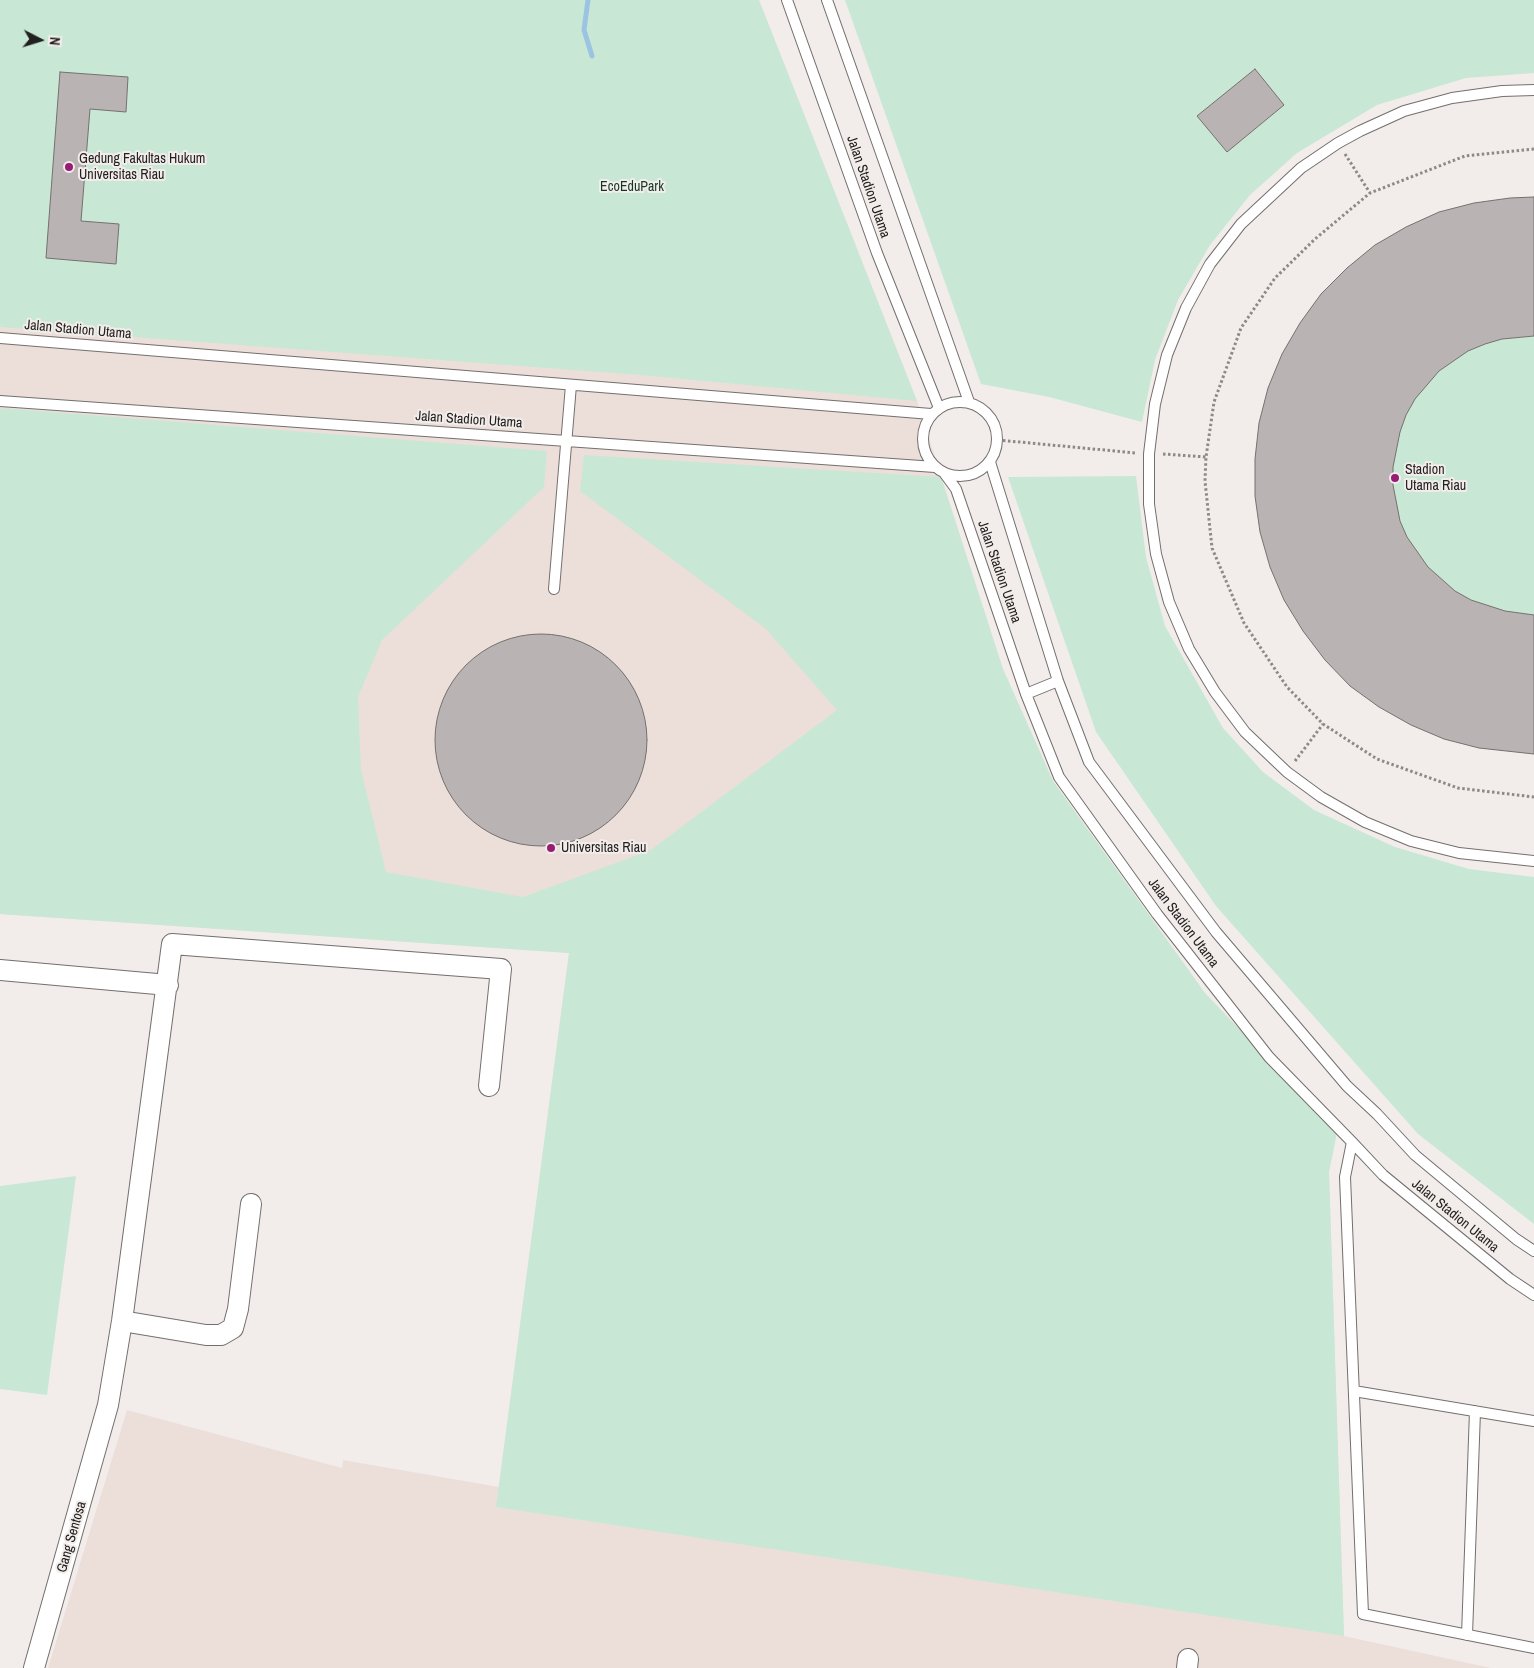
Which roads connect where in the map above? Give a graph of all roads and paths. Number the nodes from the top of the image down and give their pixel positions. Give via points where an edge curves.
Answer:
1 (787, 0) edge
2 (827, 0) edge
3 (1534, 90) edge
4 (1338, 143) junction
5 (1534, 149) edge
6 (1370, 193) junction
7 (0, 338) edge
8 (571, 385) junction
9 (0, 401) edge
10 (969, 402) junction
11 (935, 411) junction
12 (566, 440) junction
13 (998, 440) junction
14 (1148, 454) junction
15 (1173, 455) dead end
16 (1206, 457) junction
17 (990, 462) junction
18 (935, 467) junction
19 (945, 474) junction
20 (554, 589) dead end
21 (1058, 681) junction
22 (1026, 694) junction
23 (1323, 724) junction
24 (1286, 772) junction
25 (1534, 797) edge
26 (1534, 861) edge
27 (0, 970) edge
28 (168, 985) junction
29 (489, 1086) dead end
30 (1352, 1142) junction
31 (251, 1204) dead end
32 (1534, 1251) edge
33 (1534, 1295) edge
34 (122, 1321) junction
35 (1354, 1391) junction
36 (1475, 1411) junction
37 (1534, 1422) edge
38 (1467, 1635) junction
39 (1534, 1648) edge
40 (34, 1668) edge

1 - 11 lane, Jalan Stadion Utama
2 - 10 lane, Jalan Stadion Utama
3 - 4 lane via 1452,98 1404,111
4 - 6 path
4 - 14 lane via 1301,168 1240,224 1210,264 1186,308 1167,355 1155,404
5 - 6 path via 1465,156
6 - 16 path via 1275,278 1241,328 1214,402
7 - 8 lane, Jalan Stadion Utama
8 - 11 lane, Jalan Stadion Utama
8 - 12 lane
9 - 12 lane, Jalan Stadion Utama
10 - 11 lane via 958,402
10 - 13 lane via 982,408 990,417
11 - 18 lane via 924,433 924,445
12 - 18 lane, Jalan Stadion Utama
12 - 20 lane
13 - 14 path
13 - 17 lane
14 - 24 lane via 1149,504 1156,554 1169,602 1189,649 1214,692 1245,732
15 - 16 path
16 - 23 path via 1205,481 1212,548 1244,623 1287,687
17 - 19 lane via 969,476
17 - 21 lane, Jalan Stadion Utama
18 - 19 lane
19 - 22 lane, Jalan Stadion Utama via 956,489
21 - 22 lane
21 - 32 lane, Jalan Stadion Utama via 1089,762 1216,932 1347,1086 1415,1155
22 - 30 lane, Jalan Stadion Utama via 1059,777 1157,914 1269,1057
23 - 24 path
23 - 25 path via 1377,759 1458,788
24 - 26 lane via 1357,818 1411,841 1459,853
27 - 28 street
28 - 29 street, Gang Sentosa via 172,944 501,970
28 - 34 street, Gang Sentosa
30 - 33 lane, Jalan Stadion Utama via 1382,1175
30 - 35 lane via 1345,1177
31 - 34 street via 233,1328 221,1336
34 - 40 street, Gang Sentosa via 108,1405
35 - 36 lane
35 - 38 lane via 1363,1614
36 - 37 lane
36 - 38 lane
38 - 39 lane

